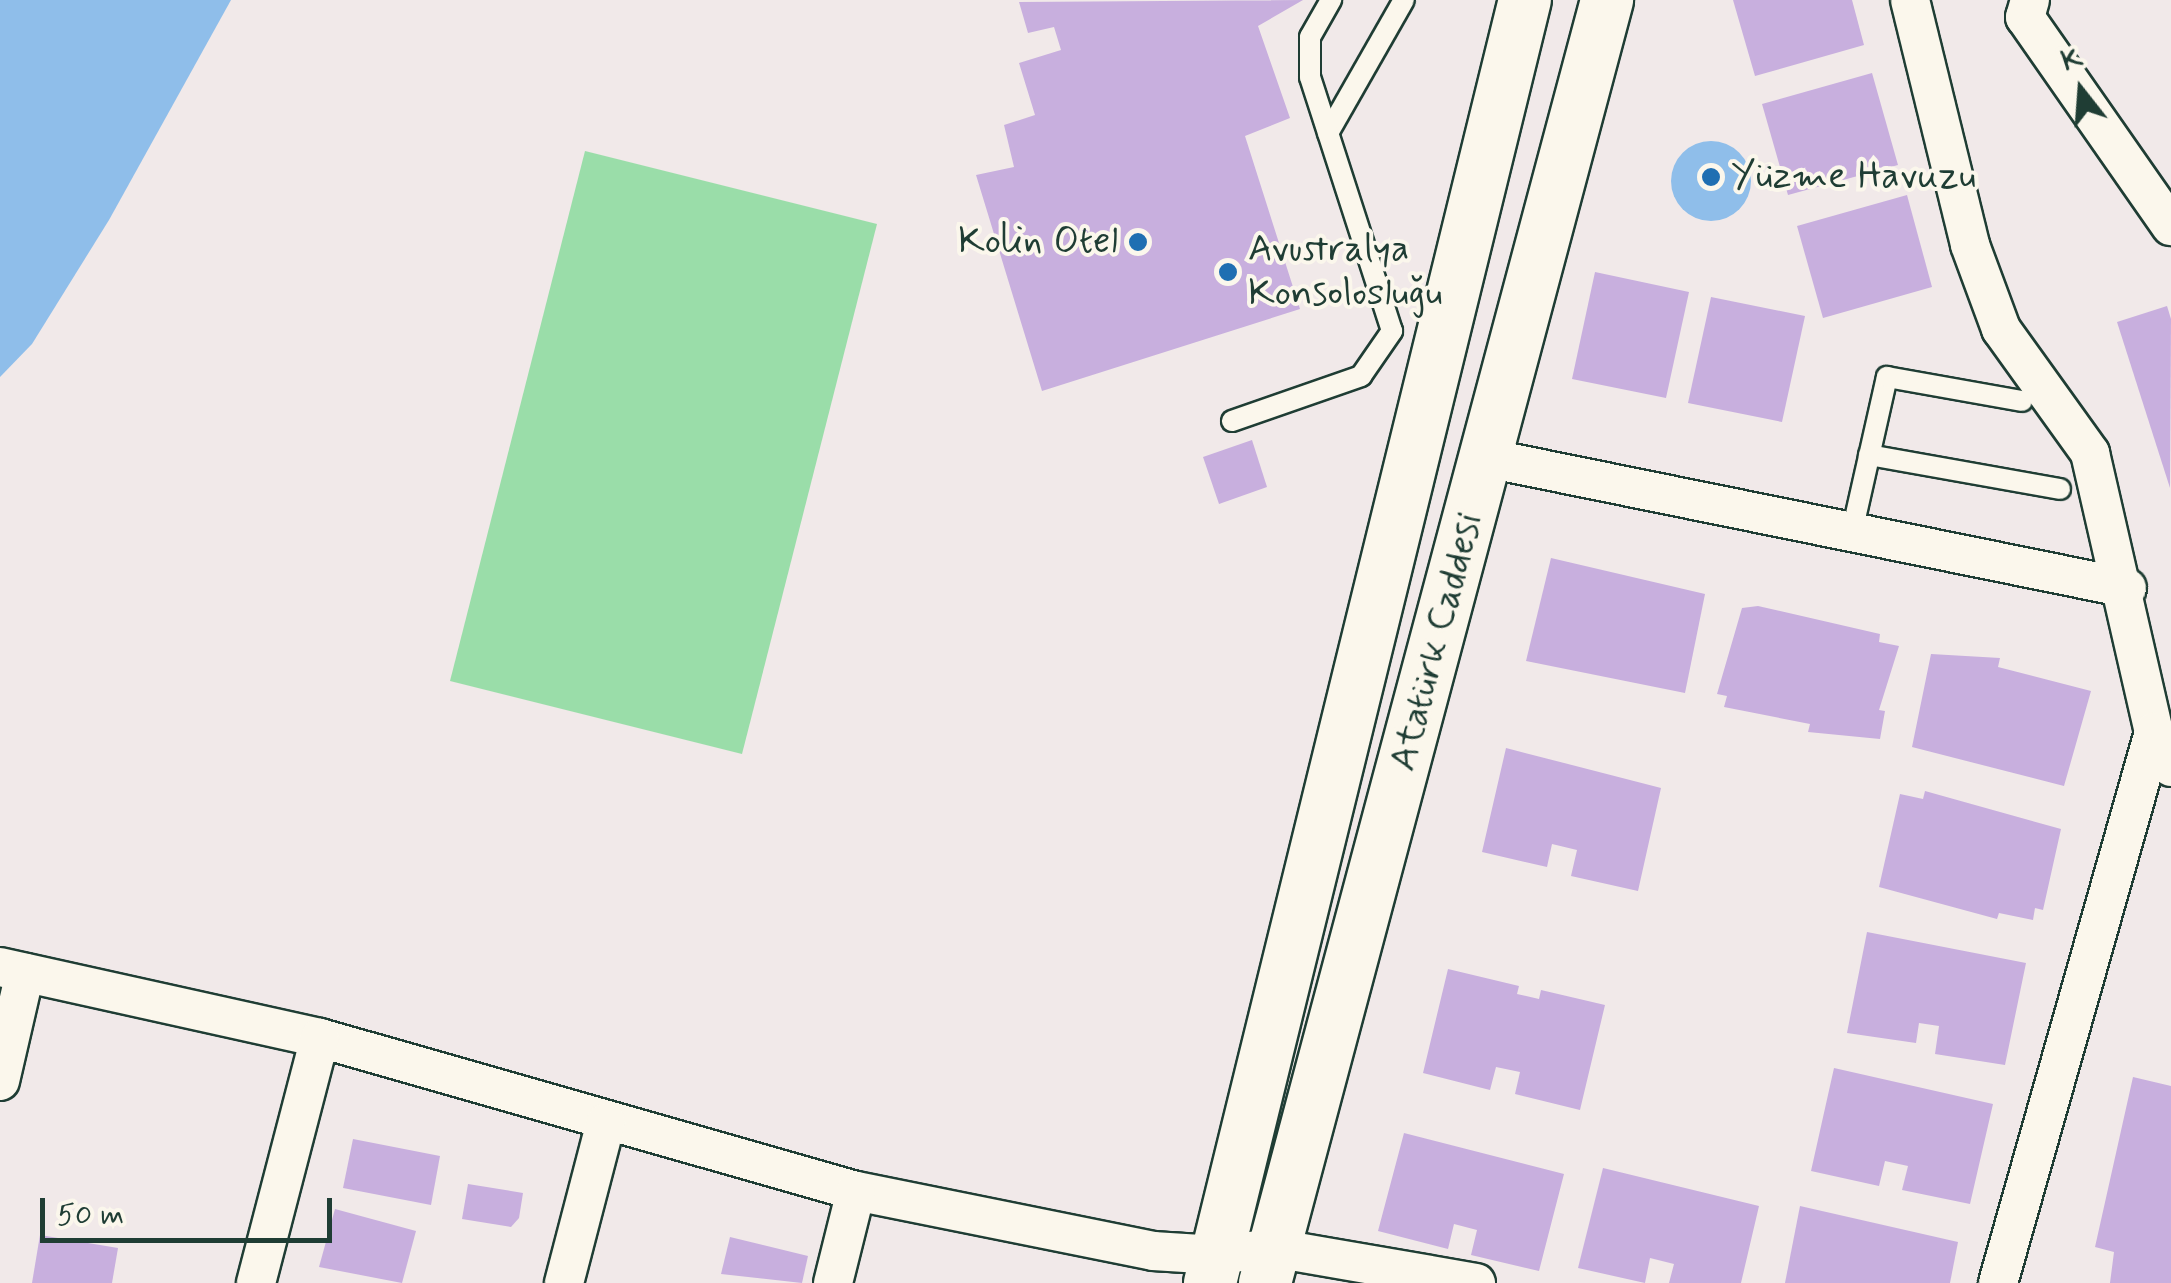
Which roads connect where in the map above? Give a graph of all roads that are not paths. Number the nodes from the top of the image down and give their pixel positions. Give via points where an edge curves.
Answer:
1 (1331, 0) edge
2 (1404, 0) edge
3 (1525, 0) edge
4 (1607, 0) edge
5 (1910, 0) edge
6 (2030, 0) edge
7 (1328, 132) junction
8 (2171, 226) edge
9 (2022, 401) dead end
10 (1232, 420) dead end
11 (1869, 455) junction
12 (1487, 458) junction
13 (2060, 489) dead end
14 (1852, 532) junction
15 (2126, 588) junction
16 (2154, 732) junction
17 (2171, 767) edge
18 (12, 970) edge
19 (320, 1038) junction
20 (0, 1081) edge
21 (606, 1122) junction
22 (856, 1191) junction
23 (1270, 1265) edge
24 (1149, 1267) edge
25 (1214, 1269) edge
26 (256, 1283) edge
27 (564, 1283) edge
28 (833, 1283) edge
29 (1476, 1283) edge
30 (1998, 1283) edge

1 - 7 lane via 1310,38 1310,77
2 - 7 lane
3 - 25 main road, Atatürk Caddesi
4 - 12 main road, Atatürk Caddesi
5 - 15 street via 1970,245 2001,329 2090,453
6 - 8 street via 2025,18
7 - 10 lane via 1392,330 1389,342 1362,376
9 - 11 lane via 1887,377
11 - 13 lane
11 - 14 lane
12 - 14 street
12 - 23 main road, Atatürk Caddesi
14 - 15 street
15 - 16 street
16 - 17 street
16 - 30 street
18 - 19 street
18 - 20 street
19 - 21 street
19 - 26 street
21 - 22 street
21 - 27 street
22 - 24 street
22 - 28 street
23 - 25 street
23 - 29 street
24 - 25 street

